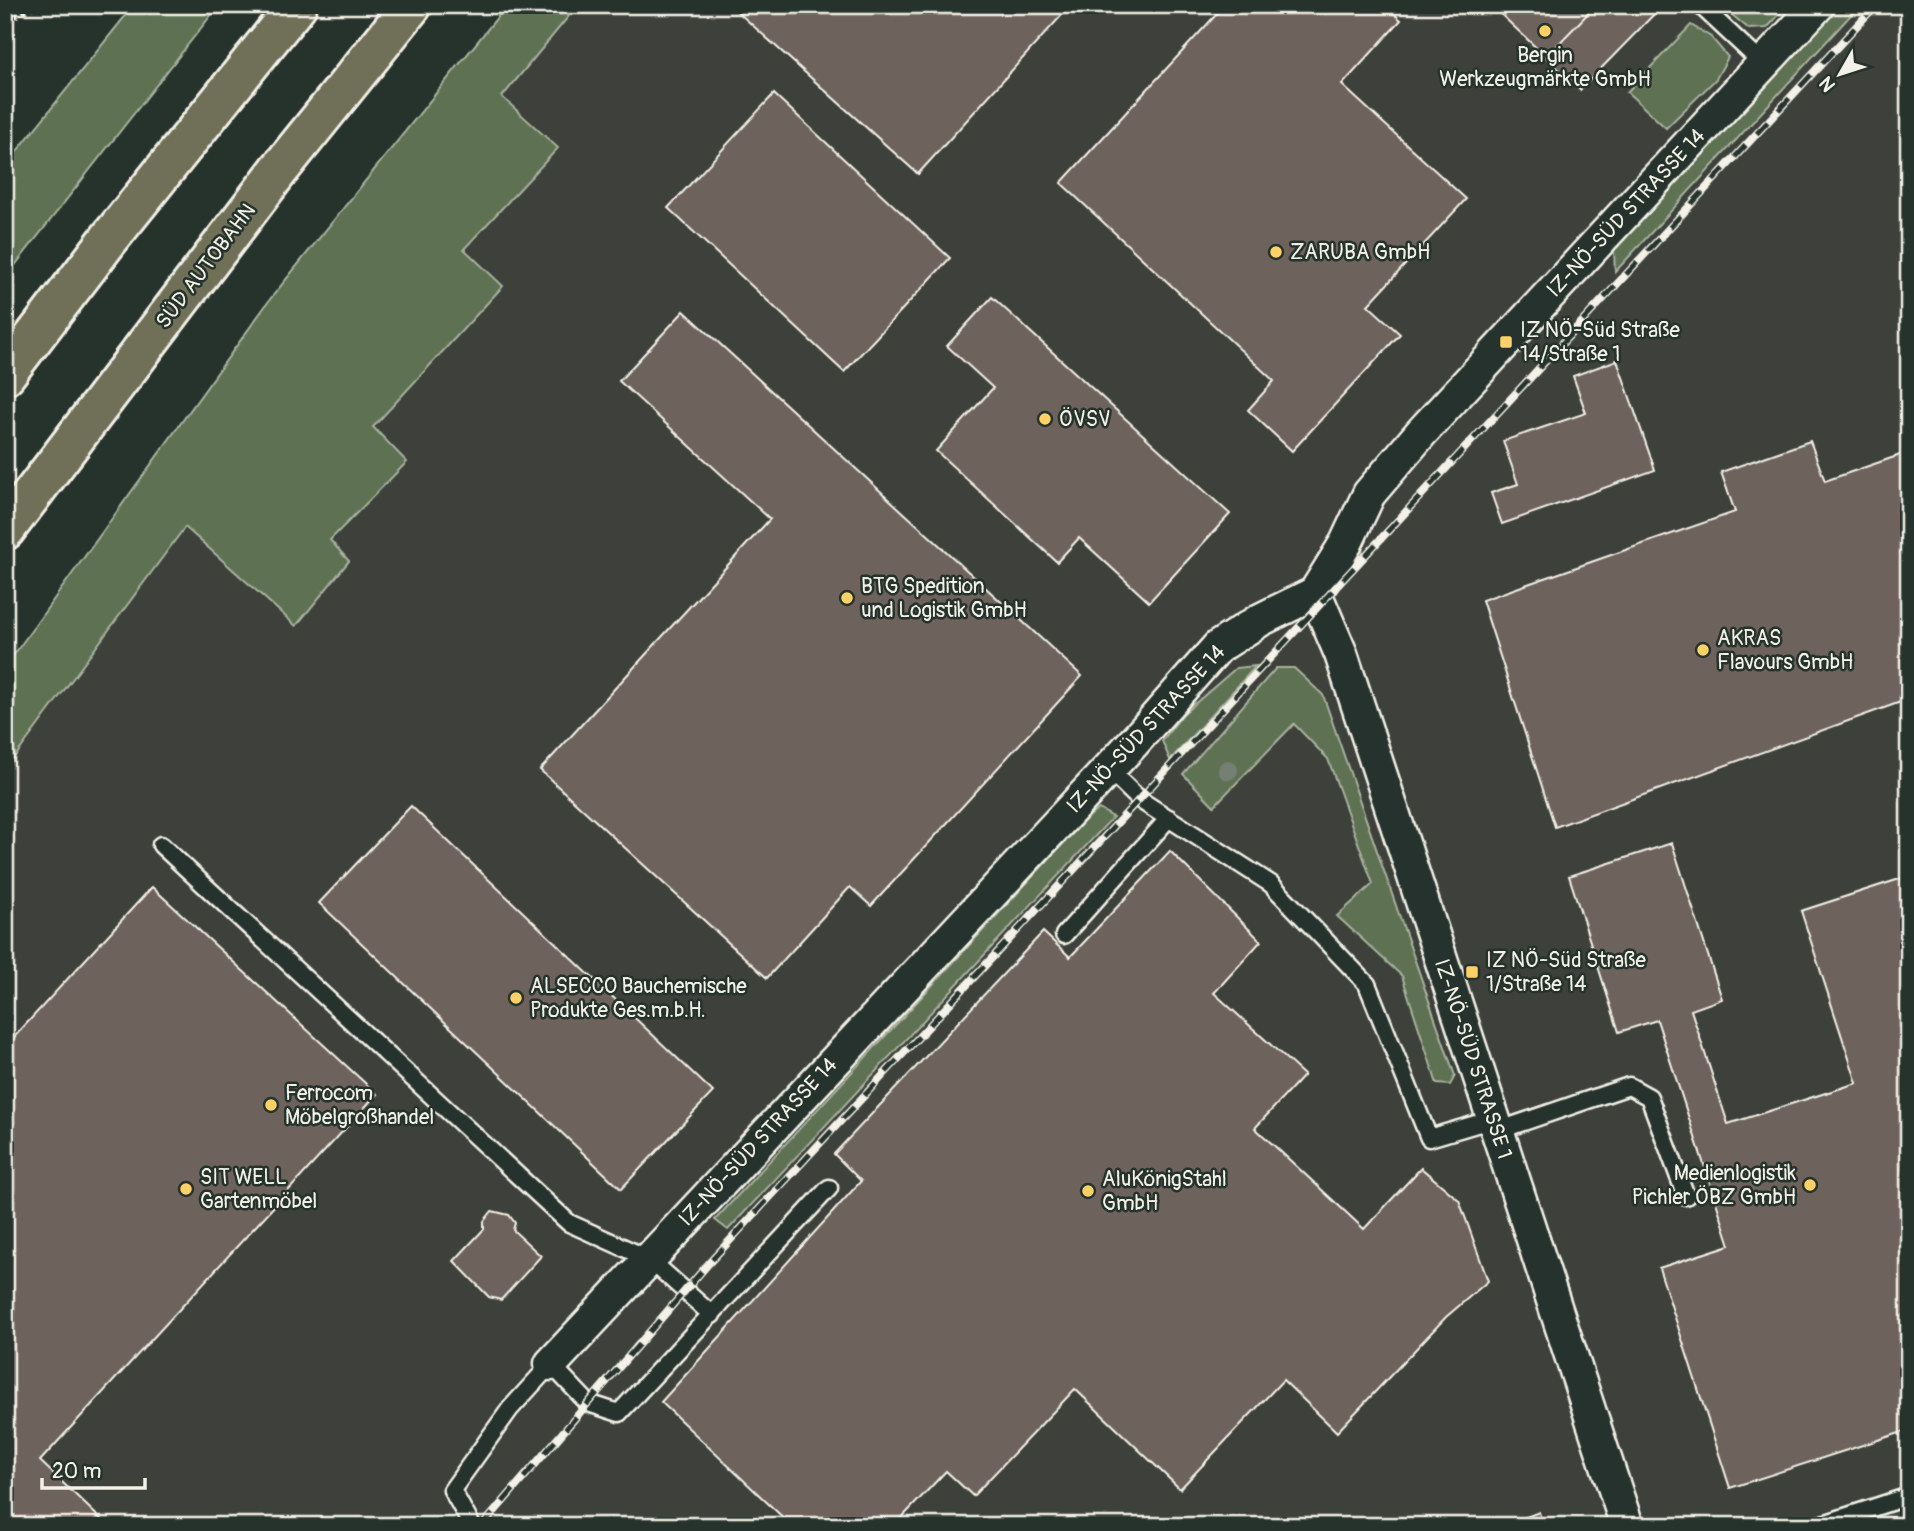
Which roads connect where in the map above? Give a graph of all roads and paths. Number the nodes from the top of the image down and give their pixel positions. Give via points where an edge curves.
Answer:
1 (37, 5) edge
2 (297, 5) edge
3 (412, 5) edge
4 (1700, 5) edge
5 (1818, 5) edge
6 (5, 22) edge
7 (1763, 64) junction
8 (5, 375) edge
9 (5, 530) edge
10 (1315, 593) junction
11 (1108, 769) junction
12 (1169, 818) junction
13 (161, 845) dead end
14 (1064, 935) dead end
15 (1495, 1125) junction
16 (829, 1188) dead end
17 (1686, 1196) dead end
18 (649, 1259) junction
19 (712, 1315) junction
20 (551, 1364) junction
21 (1909, 1496) edge
22 (472, 1526) edge
23 (1627, 1526) edge
24 (1817, 1526) edge

1 - 6 path
2 - 8 highway
3 - 9 highway, SÜD AUTOBAHN via 279,170
4 - 7 lane
5 - 7 street, IZ-NÖ-SÜD STRASSE 14
7 - 10 street, IZ-NÖ-SÜD STRASSE 14 via 1369,494
10 - 11 street, IZ-NÖ-SÜD STRASSE 14 via 1218,647
10 - 15 street, IZ-NÖ-SÜD STRASSE 1 via 1341,654
11 - 12 lane via 1140,800
11 - 18 street, IZ-NÖ-SÜD STRASSE 14
12 - 14 lane
12 - 15 lane via 1271,884 1367,984 1429,1138
13 - 18 lane via 569,1223
15 - 17 lane via 1629,1086 1649,1097
15 - 23 street, IZ-NÖ-SÜD STRASSE 1
16 - 19 lane
18 - 19 lane
18 - 20 street, IZ-NÖ-SÜD STRASSE 14
19 - 20 lane via 619,1413 588,1402
20 - 22 lane via 510,1409 452,1490
21 - 24 lane

